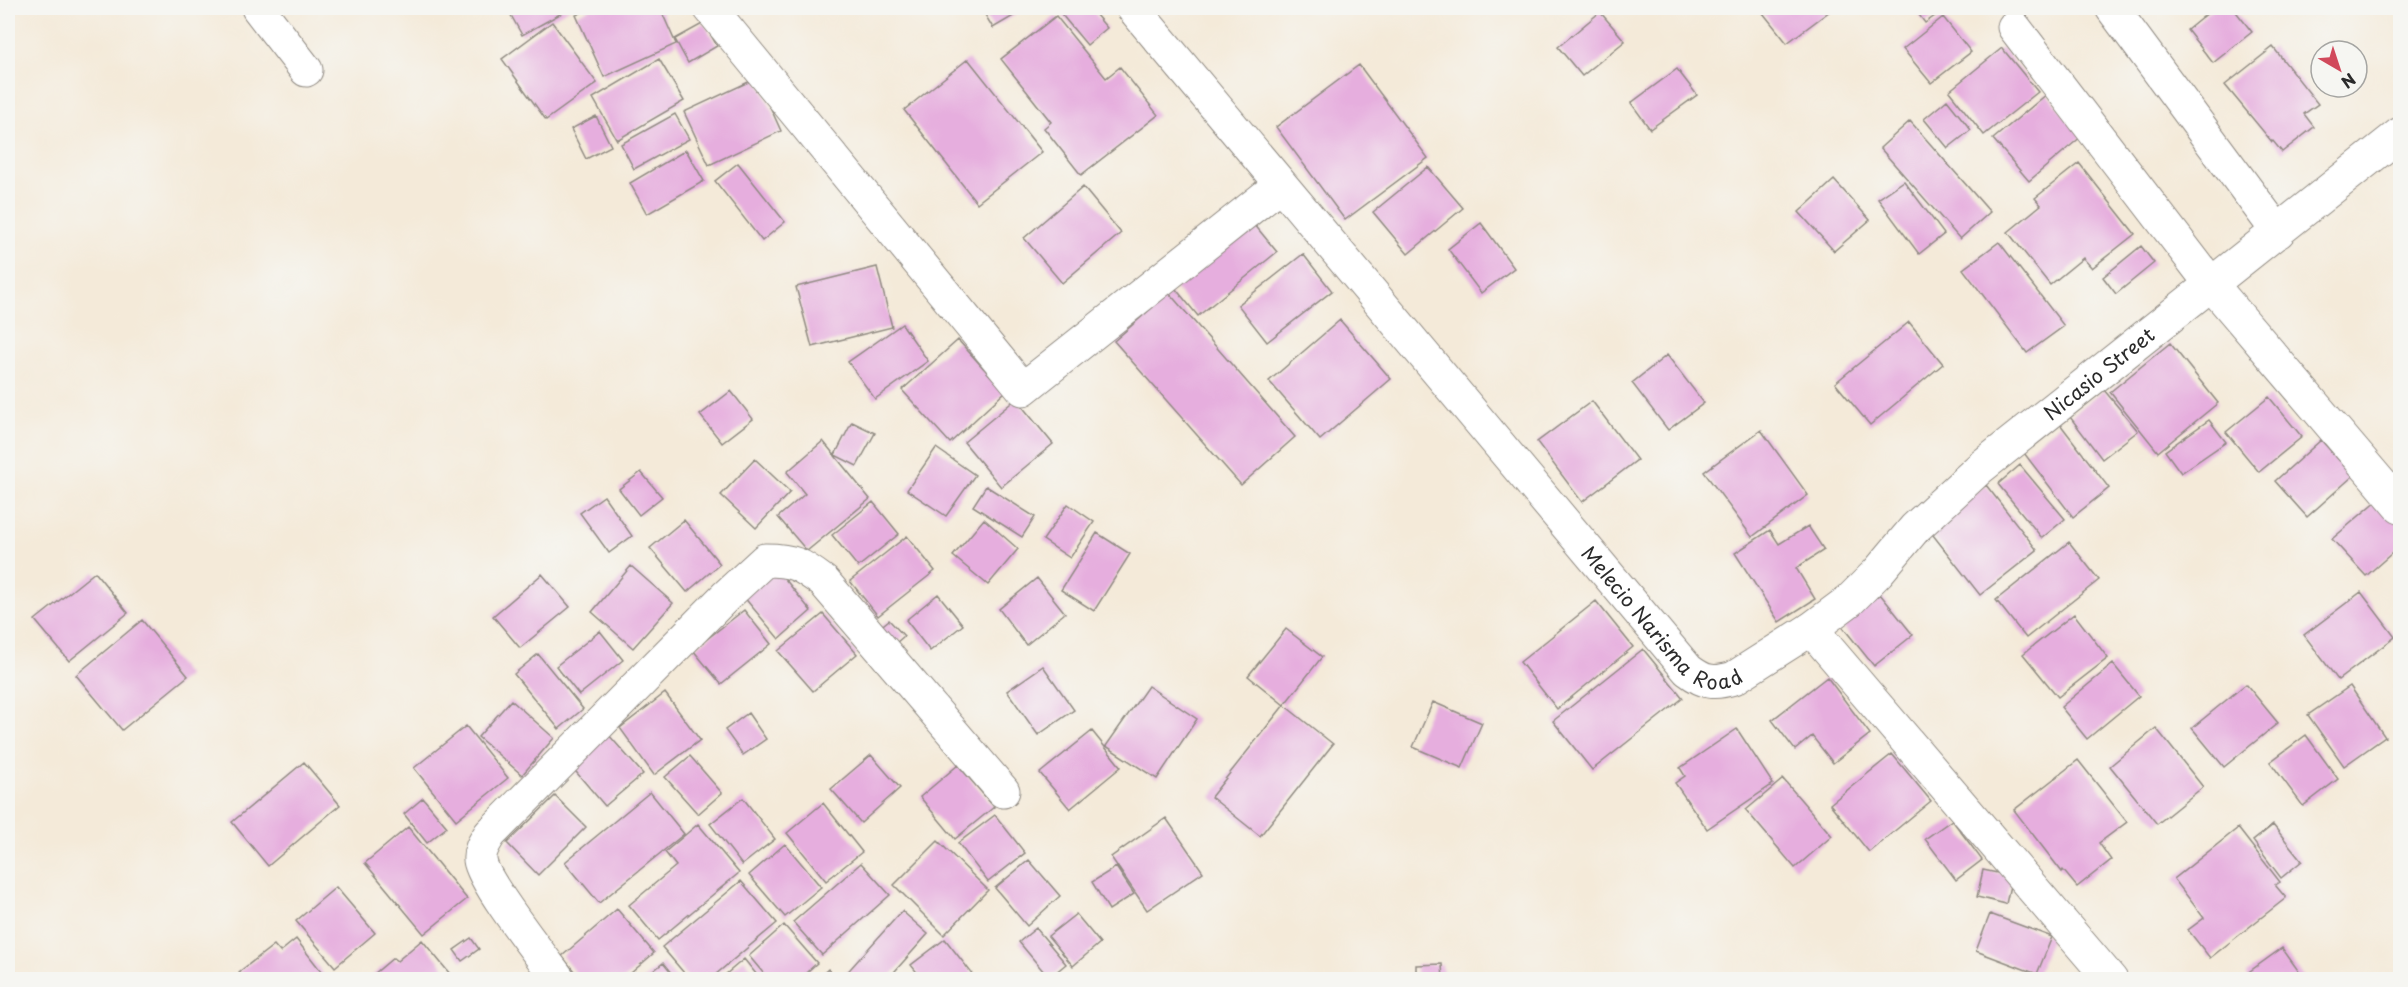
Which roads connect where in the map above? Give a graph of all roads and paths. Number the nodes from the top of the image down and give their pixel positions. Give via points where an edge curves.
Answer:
1 (258, 8) edge
2 (710, 8) edge
3 (1133, 8) edge
4 (2112, 8) edge
5 (2014, 27) dead end
6 (306, 70) dead end
7 (2400, 134) edge
8 (1280, 185) junction
9 (2278, 232) junction
10 (2211, 284) junction
11 (2400, 506) edge
12 (1811, 629) junction
13 (1003, 791) dead end
14 (559, 980) edge
15 (2111, 980) edge

1 - 6 street
2 - 8 street via 1023,389
3 - 8 street, Melecio Narisma Road
4 - 9 street
5 - 10 street
7 - 9 street, Nicasio Street
8 - 12 street, Melecio Narisma Road via 1688,670 1703,681 1722,682
9 - 10 street, Nicasio Street
10 - 11 street
10 - 12 street, Nicasio Street via 1981,467 1915,528 1850,600
12 - 15 street
13 - 14 street via 824,582 788,560 765,561 490,834 481,851 480,862 490,883

